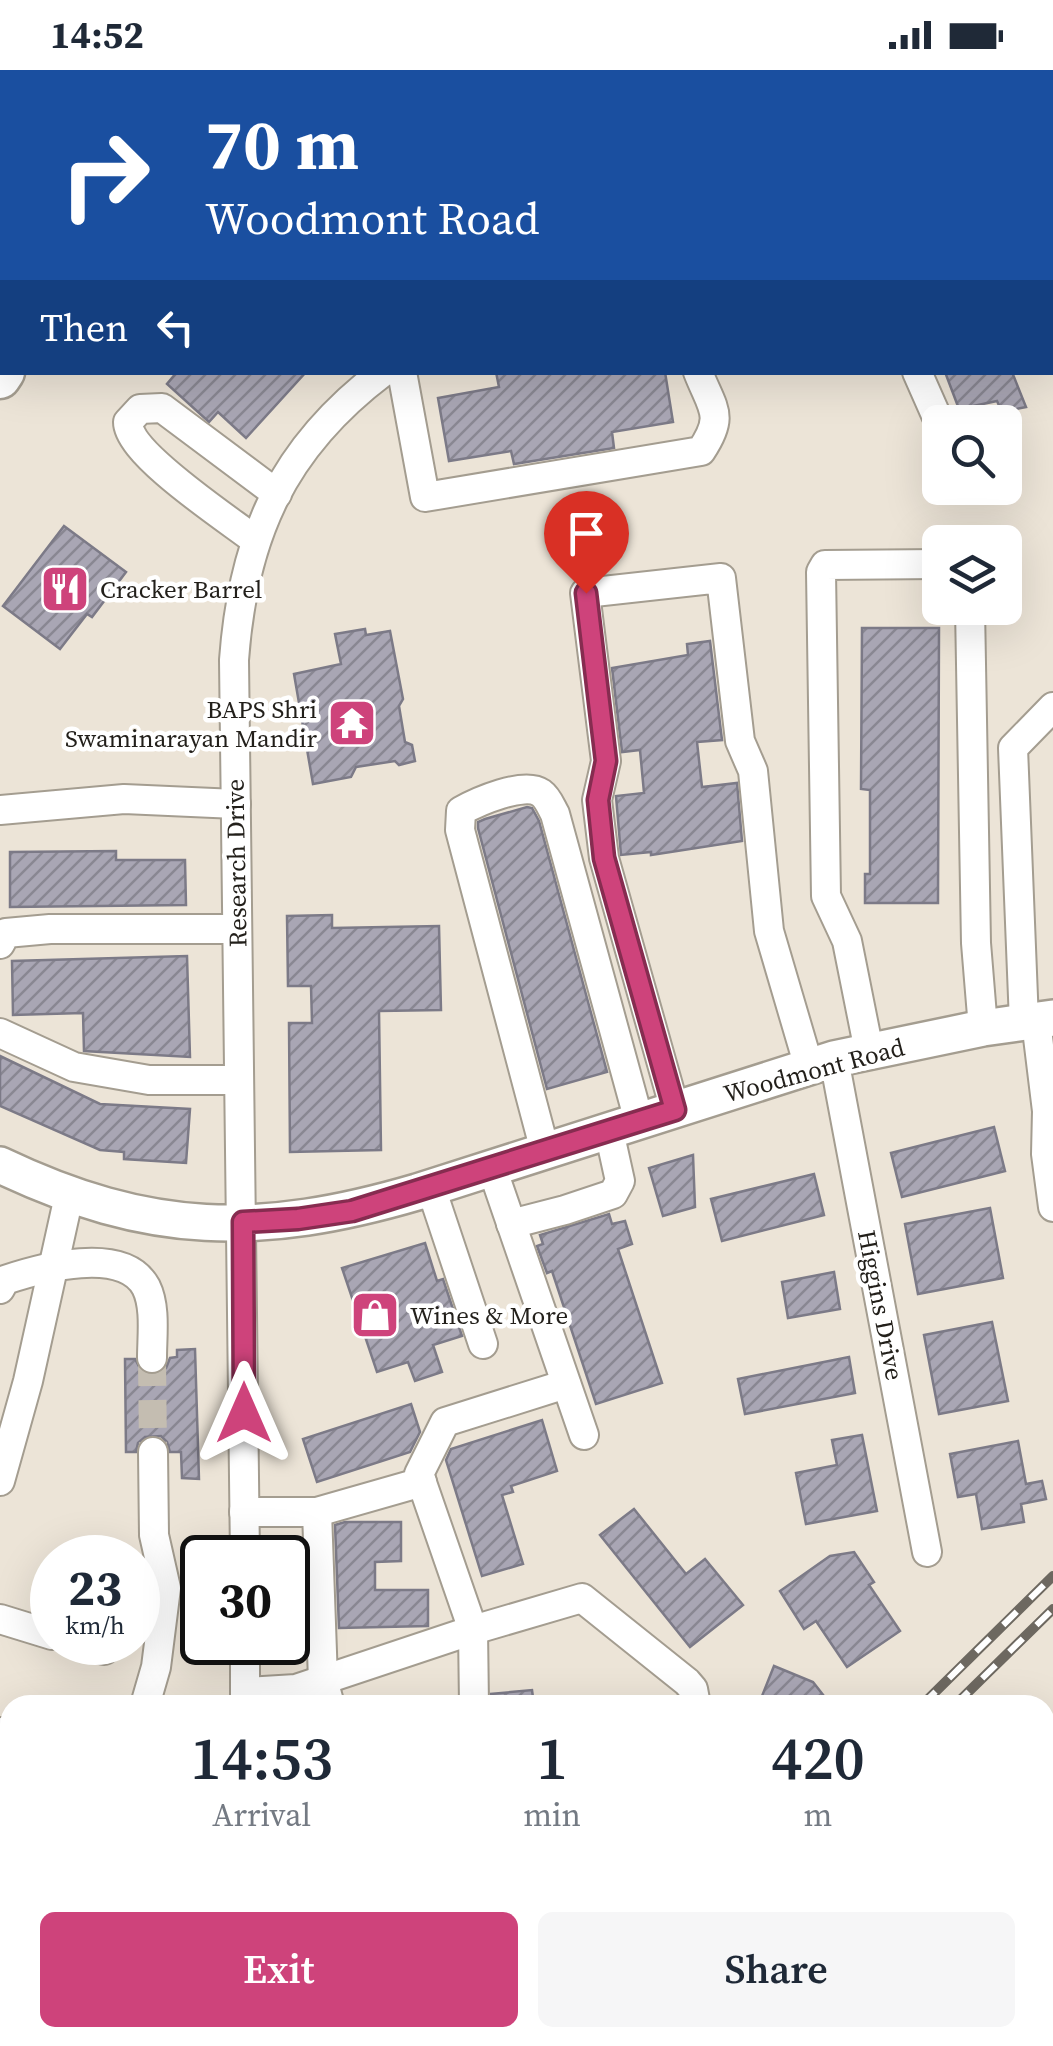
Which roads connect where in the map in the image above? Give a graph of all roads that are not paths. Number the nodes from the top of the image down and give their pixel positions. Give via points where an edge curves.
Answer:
1 (379, 375) edge
2 (403, 375) edge
3 (699, 375) edge
4 (918, 375) edge
5 (932, 405) edge
6 (277, 494) junction
7 (255, 540) junction
8 (922, 564) edge
9 (970, 625) edge
10 (1053, 708) edge
11 (236, 804) junction
12 (0, 810) edge
13 (237, 929) junction
14 (0, 944) edge
15 (1038, 1020) edge
16 (983, 1028) junction
17 (0, 1033) edge
18 (837, 1059) junction
19 (239, 1080) junction
20 (675, 1110) junction
21 (1050, 1110) edge
22 (624, 1126) junction
23 (545, 1151) junction
24 (0, 1165) edge
25 (492, 1168) junction
26 (430, 1188) junction
27 (68, 1196) junction
28 (1053, 1208) edge
29 (243, 1222) junction
30 (511, 1224) junction
31 (54, 1264) junction
32 (0, 1289) edge
33 (483, 1344) dead end
34 (152, 1358) tunnel mouth
35 (566, 1384) junction
36 (584, 1435) dead end
37 (153, 1452) tunnel mouth
38 (0, 1481) edge
39 (422, 1482) junction
40 (244, 1512) junction
41 (317, 1512) junction
42 (244, 1535) edge
43 (927, 1552) dead end
44 (0, 1619) edge
45 (30, 1628) edge
46 (472, 1630) junction
47 (245, 1665) edge
48 (327, 1693) edge
49 (148, 1695) edge
50 (245, 1695) edge
51 (262, 1695) edge
52 (474, 1695) edge
53 (694, 1695) edge

1 - 6 street, Research Drive via 318,430
2 - 3 street via 425,496 701,451 716,416
4 - 5 street
6 - 7 street, Research Drive
6 - 7 street via 162,408 140,409 128,422 153,462
7 - 11 street, Research Drive via 237,624
8 - 18 street via 825,565 820,572 826,896 847,940
9 - 16 street
10 - 15 street via 1013,748
11 - 12 street via 124,800
11 - 13 street, Research Drive
13 - 14 street via 50,929 6,933
13 - 19 street, Research Drive
15 - 16 main road, Woodmont Road
15 - 21 street
16 - 18 main road, Woodmont Road
17 - 19 street via 74,1067 149,1080
18 - 20 main road, Woodmont Road
18 - 20 street via 769,931 753,771 740,741 721,578 586,593 606,761 598,800 604,858
18 - 43 street, Higgins Drive
19 - 29 street, Research Drive
20 - 22 main road, Woodmont Road
21 - 28 street via 1046,1154
22 - 23 main road, Woodmont Road
22 - 23 street via 556,814 536,790 488,797 460,811 460,830
22 - 30 street via 613,1194
23 - 25 main road, Woodmont Road
24 - 27 main road, Woodmont Road
25 - 26 main road, Woodmont Road
25 - 30 street
26 - 29 main road, Woodmont Road via 352,1211
26 - 33 street
27 - 29 main road, Woodmont Road via 148,1218
27 - 31 street
29 - 40 street, Research Drive
30 - 35 street
31 - 32 street via 5,1280
31 - 34 street via 121,1266 144,1284 151,1302
31 - 38 street
35 - 36 street
35 - 39 street via 446,1422 419,1474
37 - 49 street via 154,1535 166,1588
39 - 41 street
39 - 46 street
40 - 41 street
40 - 42 street, Research Drive
41 - 48 street
44 - 45 street
46 - 48 street
46 - 52 street
46 - 53 street via 582,1598
47 - 50 street
48 - 51 street

